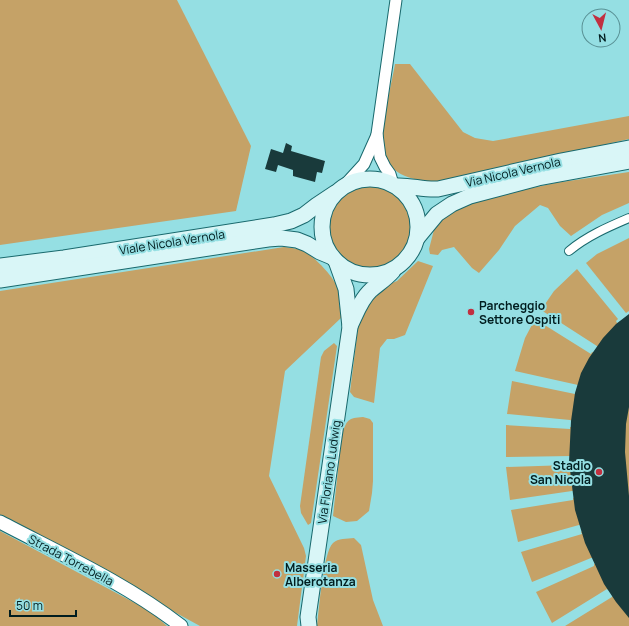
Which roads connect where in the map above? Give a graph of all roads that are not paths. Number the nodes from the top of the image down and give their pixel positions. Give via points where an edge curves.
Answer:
1 (396, 0) edge
2 (377, 134) junction
3 (625, 155) edge
4 (394, 185) junction
5 (339, 190) junction
6 (629, 218) edge
7 (418, 237) junction
8 (569, 251) dead end
9 (334, 259) junction
10 (0, 266) edge
11 (396, 268) junction
12 (0, 280) edge
13 (350, 327) junction
14 (0, 522) edge
15 (307, 623) edge
16 (181, 626) edge

1 - 2 street
2 - 4 street via 380,157
2 - 5 street via 364,164
3 - 4 main road, Via Nicola Vernola via 561,161 438,189
3 - 7 main road, Via Nicola Vernola via 470,196 437,214
4 - 5 main road via 380,179 367,178 354,181
4 - 7 main road via 412,202 418,219
5 - 9 main road via 327,205 322,218 325,245
5 - 10 main road, Viale Nicola Vernola via 304,215 274,226
6 - 8 street via 598,231
7 - 11 main road via 412,251
9 - 11 main road via 345,268 365,275 381,274
9 - 12 main road, Viale Nicola Vernola via 297,240 281,238
9 - 13 main road via 346,290
11 - 13 main road via 371,291
13 - 15 main road, Via Floriano Ludwig
14 - 16 street, Strada Torrebella via 142,599

